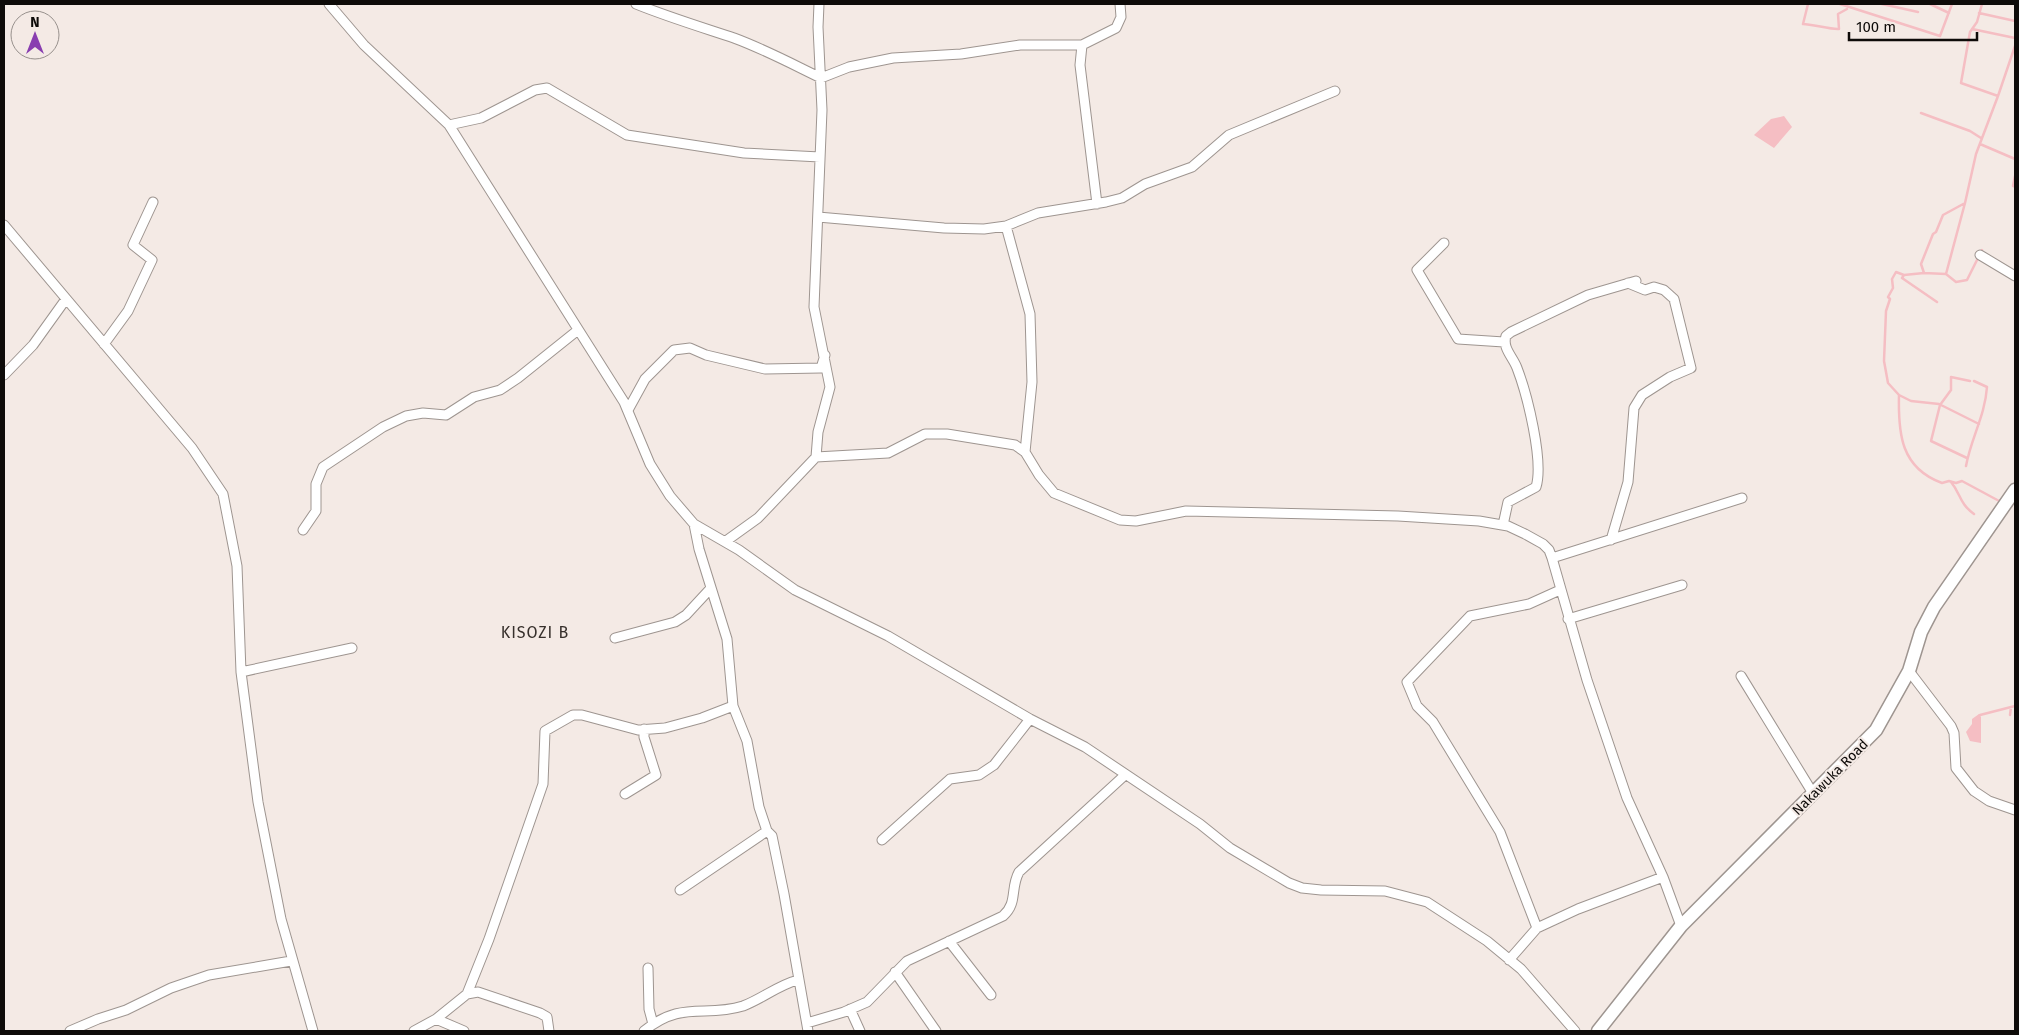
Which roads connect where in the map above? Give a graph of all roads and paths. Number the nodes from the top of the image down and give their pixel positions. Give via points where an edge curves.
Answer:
1 (329, 4) edge
2 (636, 4) edge
3 (819, 4) edge
4 (1120, 4) edge
5 (1082, 45) junction
6 (821, 78) junction
7 (1335, 91) dead end
8 (449, 125) junction
9 (820, 157) junction
10 (153, 202) dead end
11 (1097, 204) junction
12 (818, 217) junction
13 (4, 226) edge
14 (1006, 226) junction
15 (1444, 243) dead end
16 (1980, 255) dead end
17 (2015, 276) edge
18 (66, 299) junction
19 (578, 330) junction
20 (1504, 342) junction
21 (104, 344) junction
22 (825, 354) junction
23 (4, 375) edge
24 (628, 410) junction
25 (1025, 452) junction
26 (816, 457) junction
27 (2015, 490) edge
28 (1742, 498) dead end
29 (694, 524) junction
30 (1502, 525) junction
31 (303, 530) dead end
32 (713, 536) junction
33 (1611, 540) junction
34 (726, 541) junction
35 (699, 549) junction
36 (1552, 558) junction
37 (1682, 585) dead end
38 (711, 588) junction
39 (1560, 590) junction
40 (1568, 619) junction
41 (615, 638) dead end
42 (352, 648) dead end
43 (1909, 671) junction
44 (241, 672) junction
45 (1741, 676) dead end
46 (733, 706) junction
47 (1030, 719) junction
48 (644, 729) junction
49 (1125, 775) junction
50 (625, 794) dead end
51 (1814, 795) junction
52 (2015, 810) edge
53 (767, 831) junction
54 (882, 840) dead end
55 (1663, 877) junction
56 (680, 890) dead end
57 (1680, 926) junction
58 (1537, 928) junction
59 (949, 941) junction
60 (1509, 960) junction
61 (291, 961) junction
62 (648, 968) dead end
63 (895, 972) junction
64 (798, 980) junction
65 (467, 994) junction
66 (991, 995) dead end
67 (850, 1009) junction
68 (436, 1019) junction
69 (808, 1027) edge
70 (648, 1029) edge
71 (70, 1031) edge
72 (313, 1031) edge
73 (414, 1031) edge
74 (464, 1031) edge
75 (549, 1031) edge
76 (860, 1031) edge
77 (936, 1031) edge
78 (1575, 1031) edge
79 (1598, 1031) edge

1 - 8 street via 364,45
2 - 6 street via 777,56
3 - 6 street
4 - 5 street via 1121,17 1116,28
5 - 6 street via 1020,45 961,54 893,58 849,67
5 - 11 street via 1080,65
6 - 9 street
7 - 11 street via 1228,136 1179,174 1145,184 1122,198
8 - 9 street via 481,118 535,90 547,88 627,135 744,153
8 - 19 street
9 - 12 street
10 - 21 street via 133,245 152,260 128,311
11 - 14 street via 1038,213
12 - 14 street via 944,228
12 - 22 street via 814,307
13 - 18 street
14 - 25 street via 1030,314 1032,382
15 - 20 street via 1417,270 1458,339
16 - 17 street
18 - 21 street
18 - 23 street via 33,346
19 - 24 street
19 - 31 street via 500,390 474,397 446,415 423,413 406,416 383,427 323,467 316,484 316,511
20 - 30 street via 1525,390 1538,464 1536,487 1508,502
20 - 33 street via 1511,332 1588,295 1632,282 1645,290 1654,287 1664,290 1674,298 1691,368 1642,395 1634,408 1628,482
21 - 44 street via 192,448 223,494 237,566
22 - 24 street via 821,368 765,369 690,348 674,350 645,379
22 - 26 street via 830,388 818,432
24 - 29 street via 650,464 670,496
25 - 26 street via 1015,445 931,432 888,452
25 - 30 street via 1054,493 1128,522 1186,511 1398,516
26 - 34 street via 758,518
27 - 43 main road, Nakawuka Road via 1934,607 1921,632
28 - 33 street
29 - 32 street
29 - 35 street
30 - 36 street via 1543,544
32 - 34 street
32 - 35 street
33 - 36 street
34 - 47 street via 794,590 888,636
35 - 38 street
36 - 39 street
37 - 40 street
38 - 41 street via 675,622
38 - 46 street via 727,639
39 - 40 street
39 - 58 street via 1529,604 1470,616 1407,682 1417,706 1433,722 1500,832
40 - 55 street via 1627,798
42 - 44 street
43 - 51 main road, Nakawuka Road via 1876,730
43 - 52 street via 1951,726 1956,768 1974,791 1989,801
44 - 61 street via 258,802
45 - 51 street
46 - 48 street via 665,728
46 - 53 street via 746,741 752,778
47 - 49 street via 1085,747 1118,767
47 - 54 street via 986,772 950,779
48 - 50 street via 656,776
48 - 65 street via 573,715 546,731 543,784
49 - 59 street via 1020,872 1013,883 1014,898 1010,909 1003,916
49 - 60 street via 1200,824 1230,848 1290,883 1321,890 1385,891 1427,902 1487,940
51 - 57 main road, Nakawuka Road
53 - 56 street
53 - 64 street via 772,836
55 - 57 street
55 - 58 street
57 - 79 main road, Nakawuka Road
58 - 60 street
59 - 63 street via 907,961
59 - 66 street
60 - 78 street via 1521,969
61 - 71 street via 208,975
61 - 72 street via 300,981
62 - 70 street
63 - 67 street via 867,1002
63 - 77 street
64 - 69 street
64 - 70 street via 787,982 739,1007 685,1011
65 - 68 street
65 - 75 street via 478,992 547,1016
67 - 69 street
67 - 76 street
68 - 73 street
68 - 74 street

